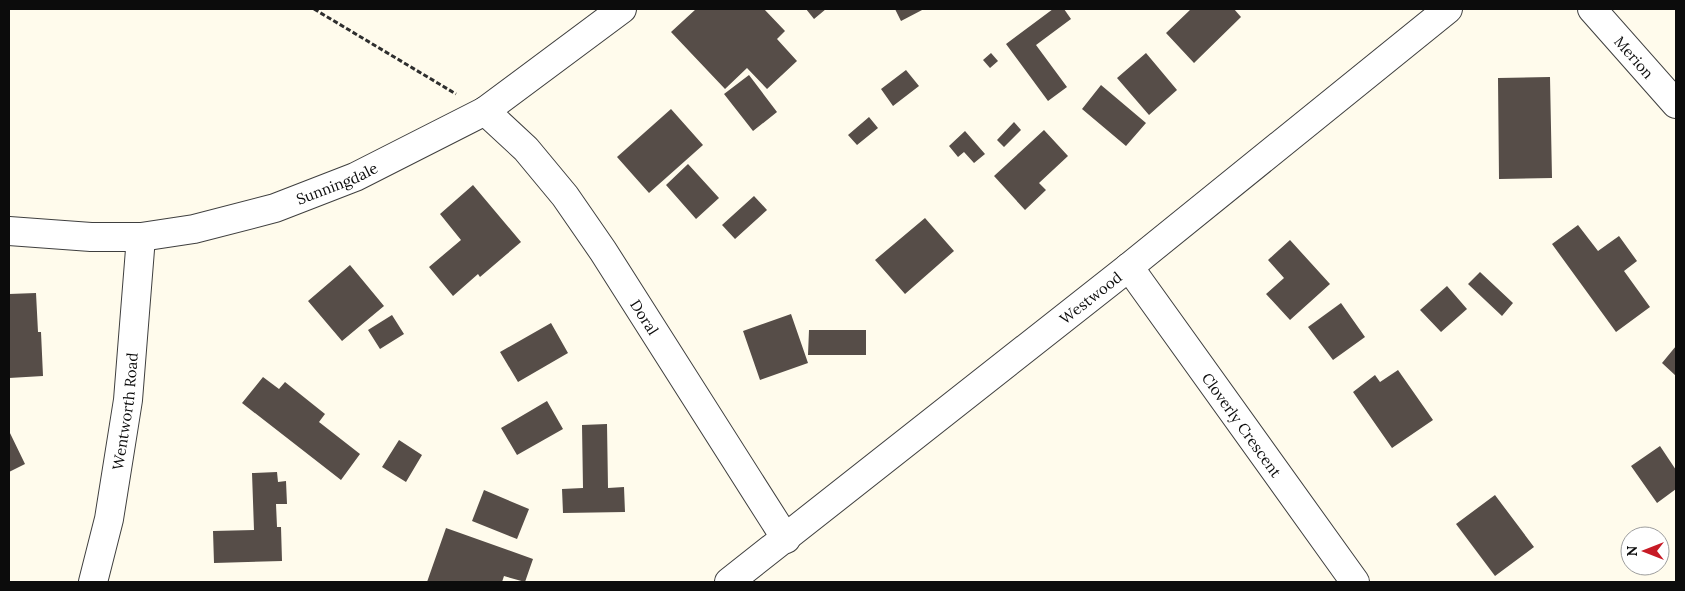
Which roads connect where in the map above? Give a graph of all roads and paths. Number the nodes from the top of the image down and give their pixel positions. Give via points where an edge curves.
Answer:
1 (314, 9) edge
2 (622, 9) edge
3 (1448, 9) edge
4 (1592, 9) edge
5 (1676, 104) edge
6 (485, 111) junction
7 (9, 231) edge
8 (141, 237) junction
9 (1129, 267) junction
10 (786, 539) junction
11 (93, 582) edge
12 (730, 582) edge
13 (1355, 582) edge

1 - 6 path
2 - 6 street, Sunningdale
3 - 9 street, Westwood
4 - 5 street, Merion
6 - 8 street, Sunningdale via 354,177 275,208 194,229
6 - 10 street, Doral via 526,150 570,203
7 - 8 street, Sunningdale
8 - 11 street, Wentworth Road via 128,400 108,518
9 - 10 street, Westwood
9 - 13 street, Cloverly Crescent
10 - 12 street, Westwood

